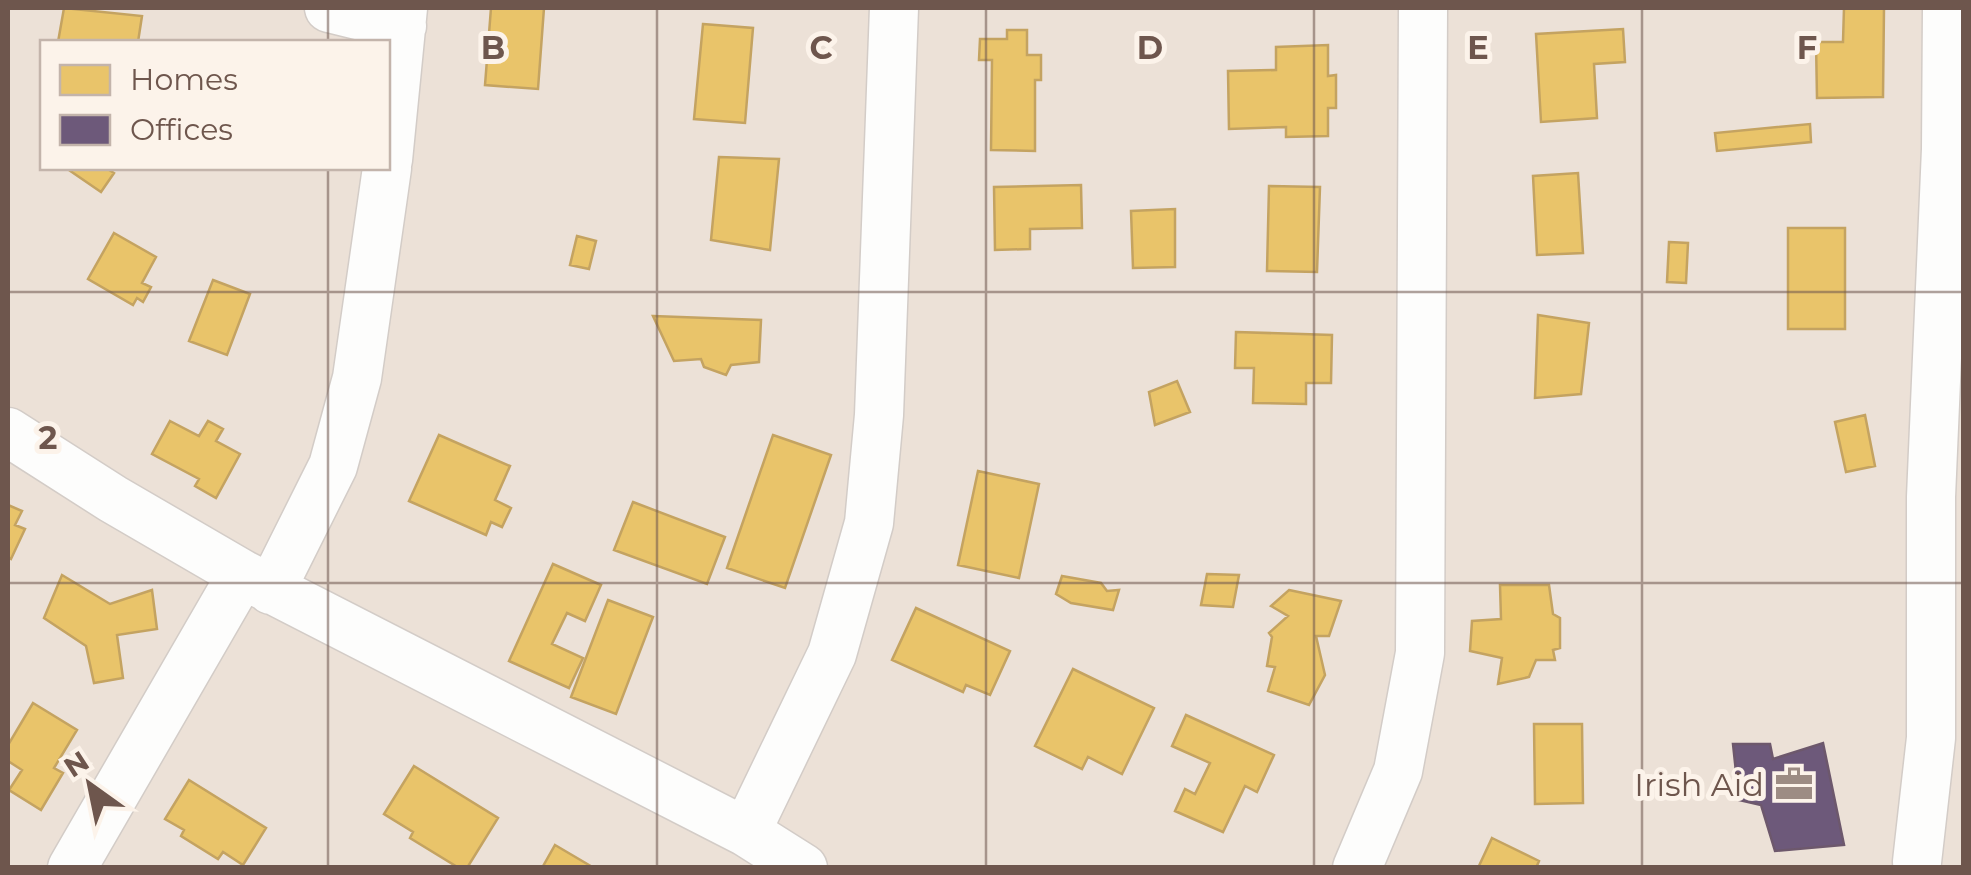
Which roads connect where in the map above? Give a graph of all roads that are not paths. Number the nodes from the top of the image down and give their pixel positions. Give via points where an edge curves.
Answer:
1 (329, 8) edge
2 (894, 8) edge
3 (1424, 8) edge
4 (1948, 8) edge
5 (403, 17) edge
6 (390, 141) edge
7 (387, 170) edge
8 (8, 432) edge
9 (256, 582) junction
10 (746, 832) junction
11 (1917, 862) dead end
12 (72, 868) edge
13 (803, 868) edge
14 (1358, 868) edge

1 - 5 street
2 - 10 street via 869,523 832,654
3 - 14 street via 1420,652 1398,770
4 - 11 street via 1931,497 1931,738
5 - 6 street
7 - 9 street via 356,378 333,466
8 - 9 street
9 - 10 street
9 - 12 street
10 - 13 street

